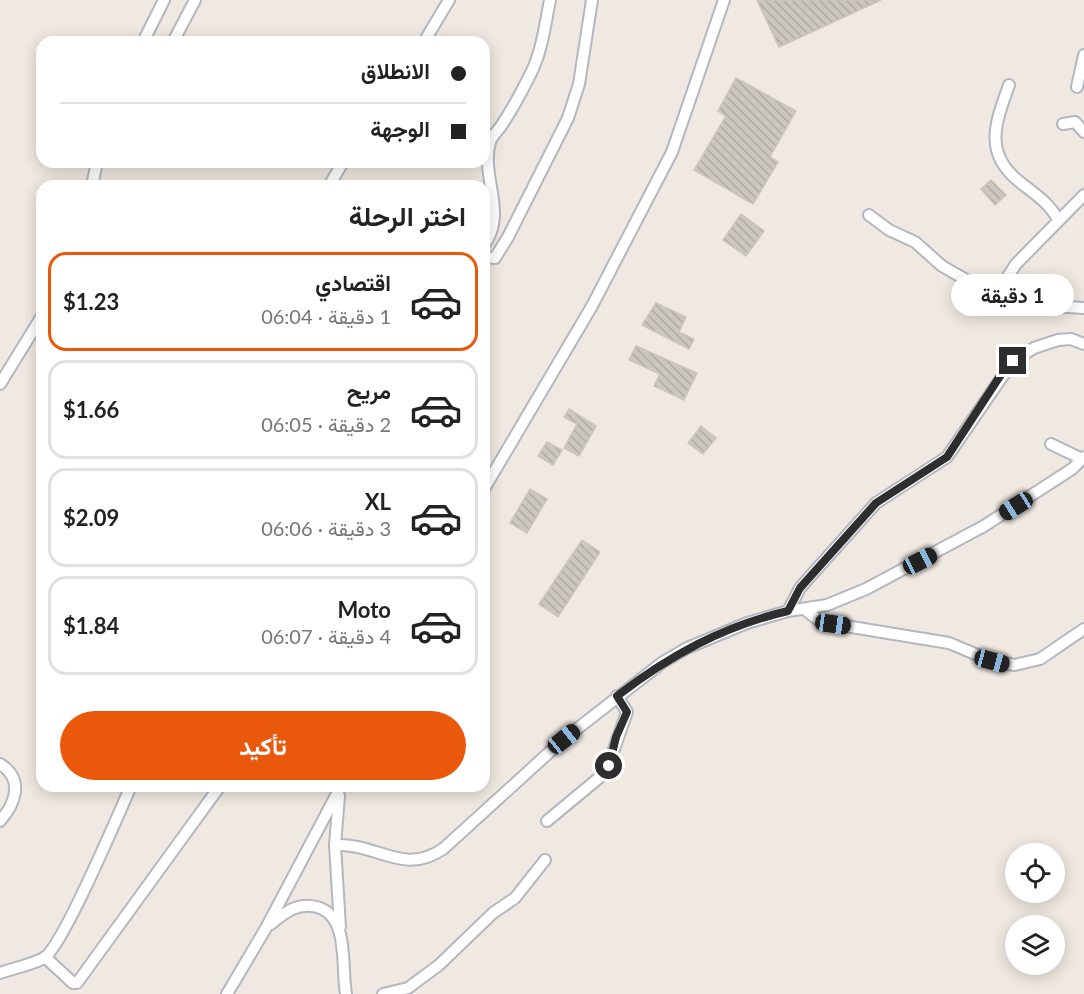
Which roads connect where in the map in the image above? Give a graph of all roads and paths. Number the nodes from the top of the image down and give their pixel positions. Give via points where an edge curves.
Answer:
1 (164, 0) edge
2 (195, 0) edge
3 (449, 0) edge
4 (550, 0) edge
5 (592, 0) edge
6 (724, 0) edge
7 (146, 36) edge
8 (176, 36) edge
9 (428, 36) edge
10 (1084, 55) edge
11 (1009, 85) dead end
12 (1077, 87) dead end
13 (1063, 124) dead end
14 (1084, 132) edge
15 (490, 136) edge
16 (490, 168) edge
17 (1084, 195) edge
18 (869, 215) dead end
19 (1058, 219) junction
20 (490, 233) edge
21 (490, 258) edge
22 (998, 292) junction
23 (1084, 308) edge
24 (36, 326) edge
25 (1084, 344) edge
26 (0, 384) edge
27 (1051, 444) dead end
28 (1083, 458) edge
29 (490, 479) edge
30 (804, 609) junction
31 (788, 611) junction
32 (1084, 629) edge
33 (617, 696) junction
34 (0, 764) edge
35 (128, 792) edge
36 (216, 792) edge
37 (337, 792) edge
38 (340, 792) edge
39 (0, 821) edge
40 (547, 821) dead end
41 (335, 845) junction
42 (545, 860) dead end
43 (266, 928) junction
44 (341, 941) junction
45 (45, 957) junction
46 (0, 972) edge
47 (410, 991) edge
48 (227, 994) edge
49 (346, 994) edge
50 (383, 994) edge

1 - 7 street
2 - 8 street
3 - 9 street
4 - 15 street via 539,54 530,75 503,124
5 - 21 street via 579,84 558,141 508,237 495,258
6 - 29 street via 672,152 587,315
10 - 12 street
11 - 19 street via 996,125 996,150 1011,174 1050,205
13 - 14 street via 1075,122
16 - 20 street via 494,216
17 - 19 street
18 - 22 street via 915,242 954,274
19 - 22 street via 1016,264
22 - 23 street via 1037,305
24 - 26 street
25 - 31 street via 1058,340 1013,361 947,457 876,503 800,588
27 - 28 street
28 - 30 street via 1016,506 939,552 847,598
30 - 31 street
30 - 32 street via 820,622 949,643 992,661 1015,665 1040,659
31 - 33 street via 747,622 687,648
33 - 40 street via 627,712 606,772
33 - 41 street via 426,859 409,861 364,847
34 - 39 street via 15,784 12,805
35 - 45 street via 77,904
36 - 45 street via 77,983
37 - 43 street
38 - 41 street
41 - 44 street
42 - 47 street via 515,898 493,913
43 - 44 street via 286,911 311,906 323,909 334,919
43 - 48 street
44 - 49 street
45 - 46 street
47 - 50 street

